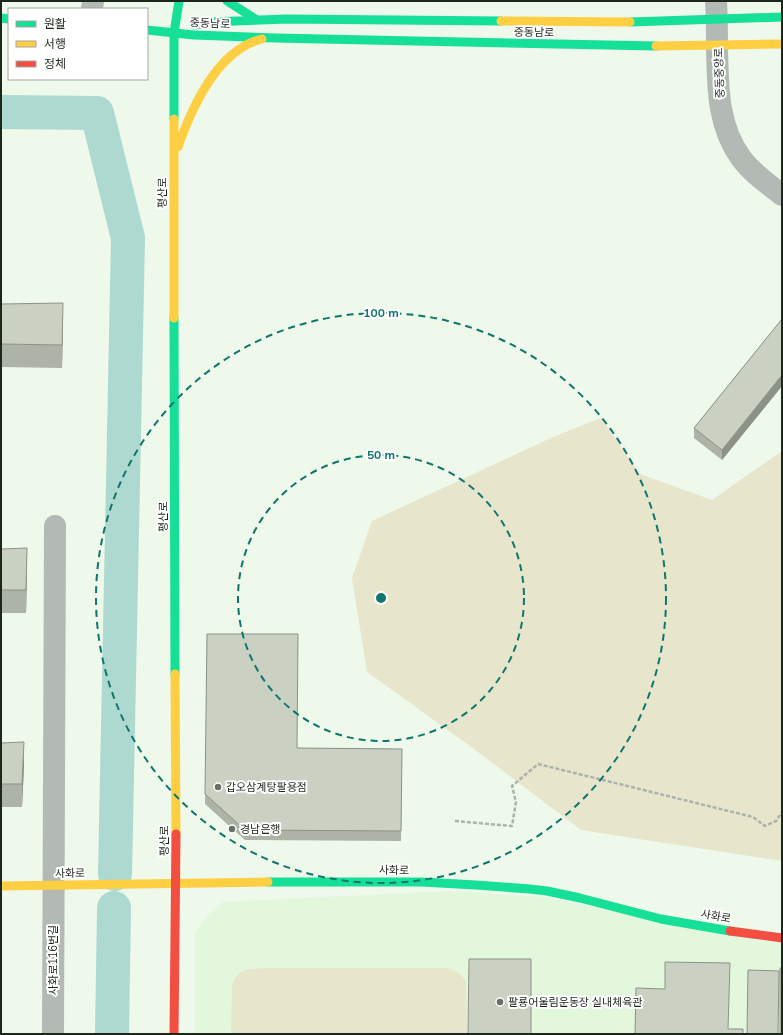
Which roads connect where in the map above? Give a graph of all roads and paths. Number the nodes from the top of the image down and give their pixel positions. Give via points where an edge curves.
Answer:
1 (179, 1) edge
2 (227, 1) edge
3 (717, 10) edge
4 (782, 18) edge
5 (257, 20) junction
6 (148, 30) edge
7 (174, 33) junction
8 (267, 38) junction
9 (782, 44) edge
10 (718, 45) junction
11 (174, 161) junction
12 (782, 195) edge
13 (55, 526) dead end
14 (782, 812) edge
15 (455, 820) dead end
16 (176, 883) junction
17 (1, 886) edge
18 (54, 886) junction
19 (782, 938) edge
20 (53, 1034) edge
21 (174, 1034) edge

1 - 7 main road, 평산로
2 - 5 main road
3 - 4 main road, 중동남로
3 - 5 main road, 중동남로 via 647,22
3 - 10 street, 중동중앙로
5 - 7 main road, 중동남로 via 197,24
6 - 7 main road
7 - 8 main road, 중동남로
7 - 11 main road, 평산로
8 - 10 main road, 중동남로 via 636,46
8 - 11 main road via 249,43 232,54 216,70 184,130
9 - 10 main road, 중동남로
10 - 12 street, 중동중앙로 via 720,107 732,144 751,170
11 - 16 main road, 평산로
13 - 18 street, 사화로116번길
14 - 15 path via 776,821 765,826 753,817 538,764 512,786 516,802 512,826
16 - 18 main road, 사화로
16 - 19 main road, 사화로 via 431,882 532,890 575,897 661,919
16 - 21 main road, 평산로
17 - 18 main road, 사화로
18 - 20 street, 사화로116번길

